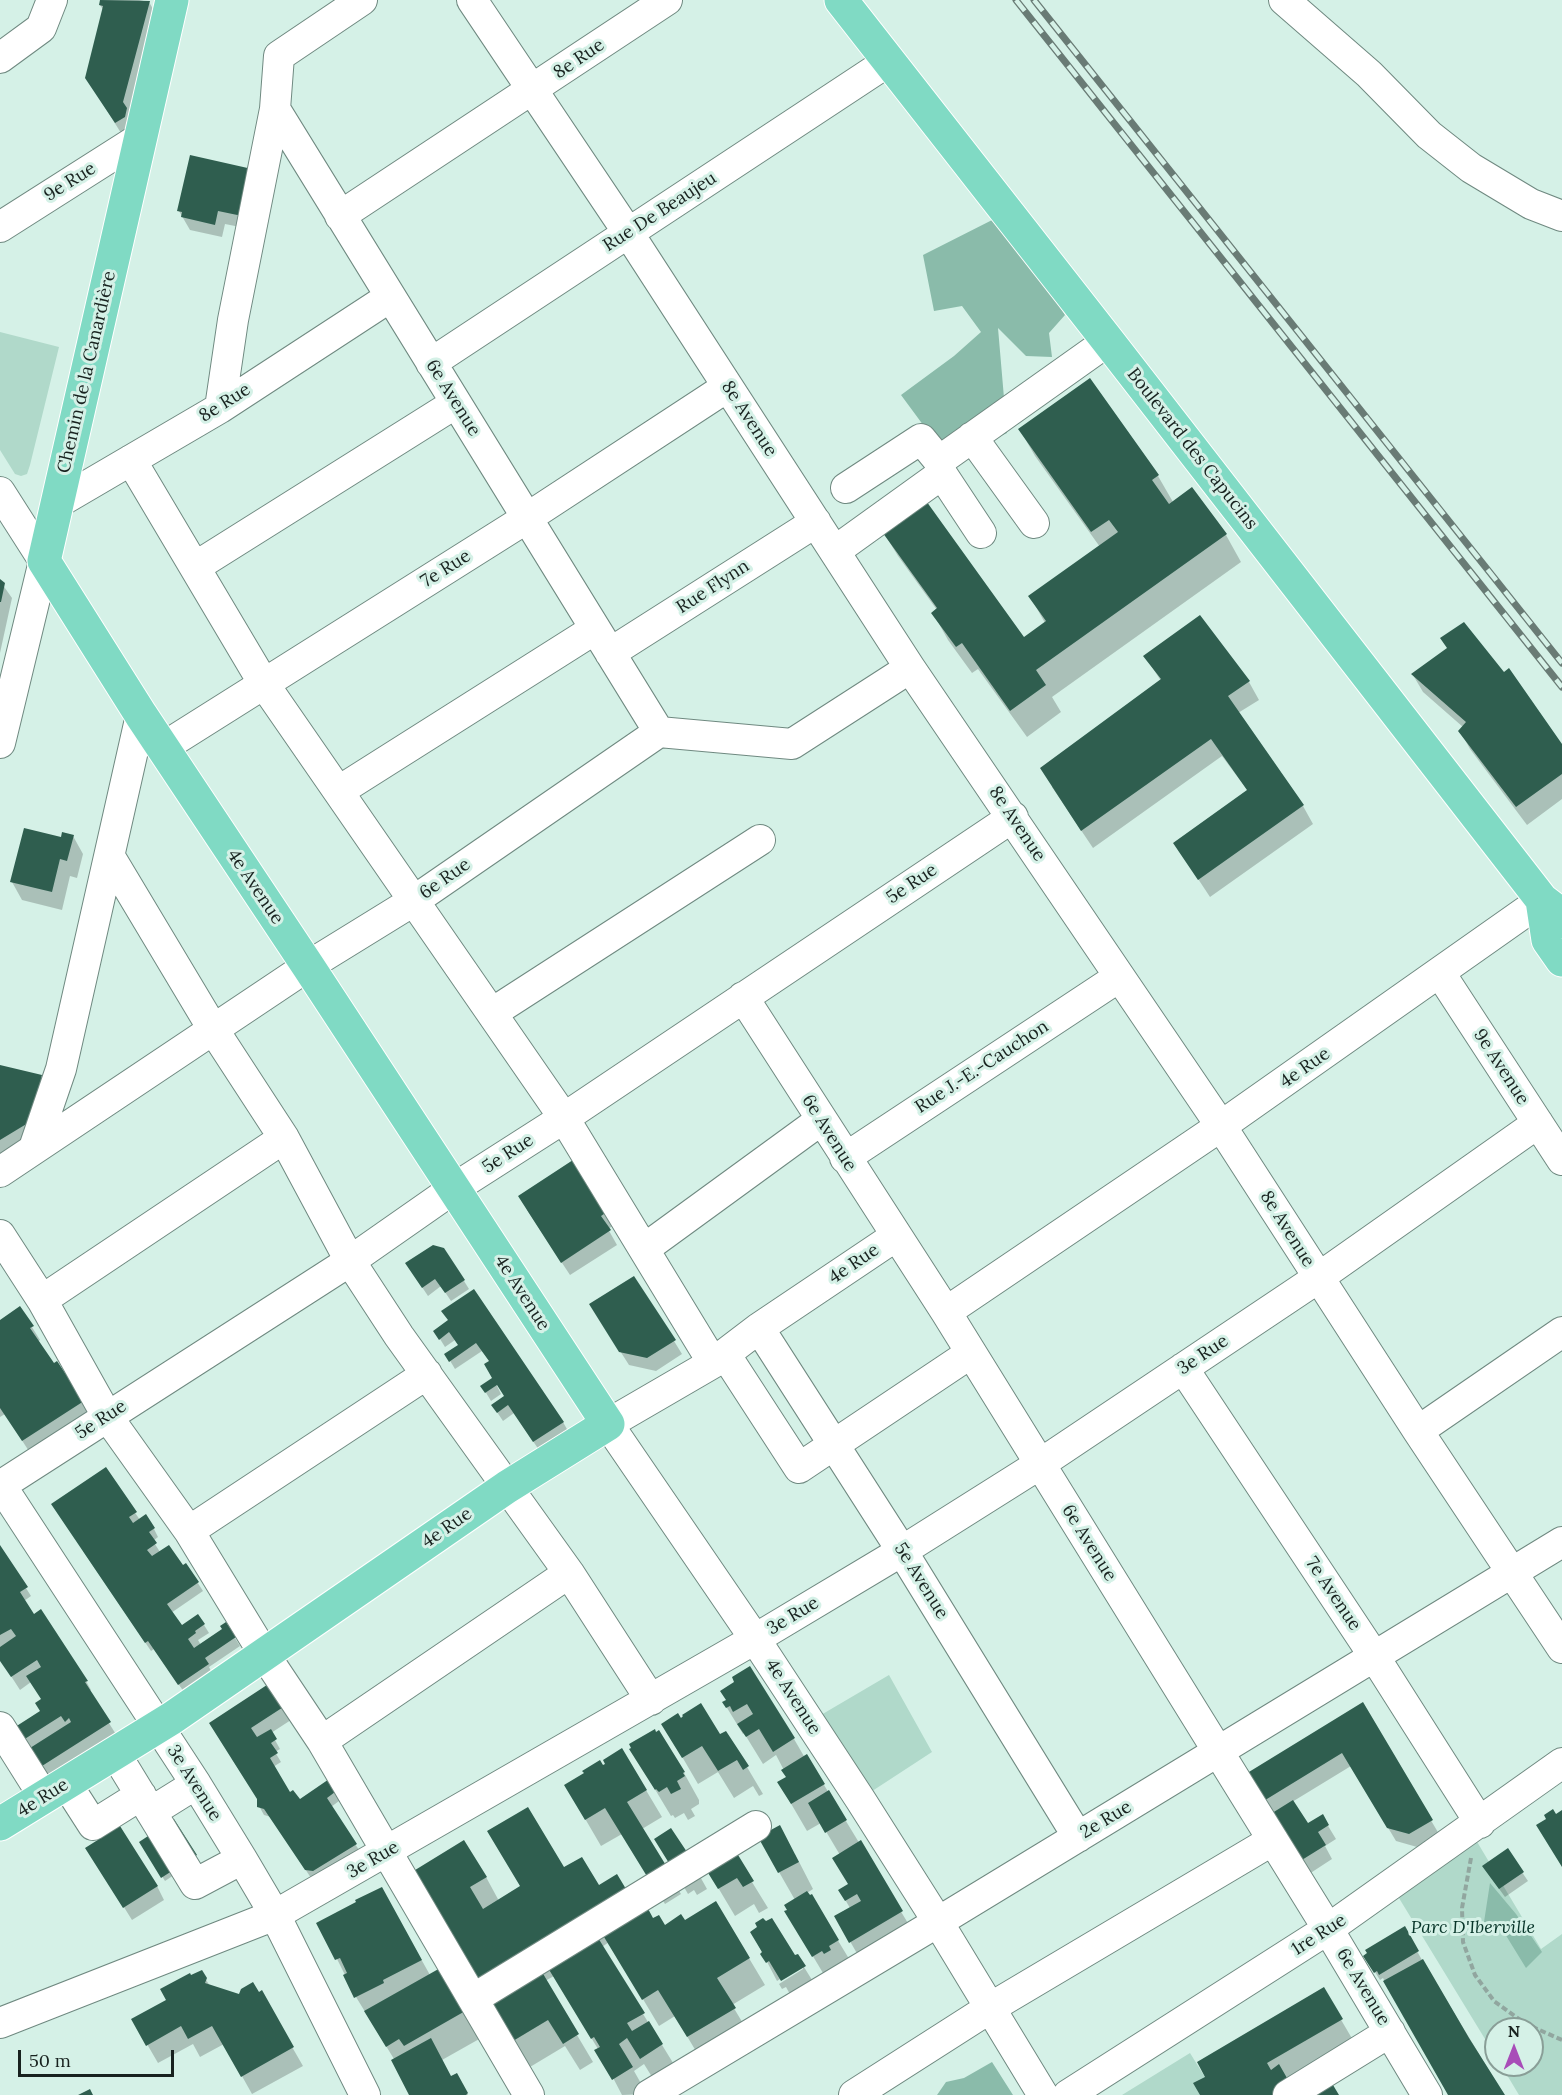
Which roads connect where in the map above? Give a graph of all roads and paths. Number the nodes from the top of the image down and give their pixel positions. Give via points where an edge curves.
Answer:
1 (52, 0) edge
2 (171, 0) edge
3 (362, 0) edge
4 (472, 0) edge
5 (667, 0) edge
6 (841, 0) edge
7 (1284, 0) edge
8 (0, 58) edge
9 (889, 61) junction
10 (533, 89) junction
11 (275, 109) junction
12 (140, 138) junction
13 (340, 216) junction
14 (1562, 216) edge
15 (0, 226) edge
16 (629, 234) junction
17 (390, 297) junction
18 (1108, 341) junction
19 (431, 363) junction
20 (728, 387) junction
21 (456, 403) junction
22 (220, 408) junction
23 (972, 437) junction
24 (131, 460) junction
25 (941, 467) junction
26 (846, 488) dead end
27 (0, 492) edge
28 (56, 504) junction
29 (527, 518) junction
30 (816, 522) junction
31 (1034, 523) dead end
32 (10, 528) edge
33 (981, 533) dead end
34 (835, 551) junction
35 (44, 561) junction
36 (195, 567) junction
37 (603, 641) junction
38 (910, 668) junction
39 (264, 684) junction
40 (141, 716) junction
41 (659, 732) junction
42 (0, 743) edge
43 (162, 748) junction
44 (339, 791) junction
45 (1013, 817) junction
46 (760, 840) dead end
47 (110, 857) junction
48 (415, 900) junction
49 (1552, 908) edge
50 (1562, 960) edge
51 (308, 966) junction
52 (1440, 973) junction
53 (1119, 977) junction
54 (743, 997) junction
55 (492, 1012) junction
56 (213, 1029) junction
57 (564, 1118) junction
58 (821, 1120) junction
59 (1538, 1122) junction
60 (1221, 1126) junction
61 (284, 1138) junction
62 (34, 1148) junction
63 (845, 1158) junction
64 (1562, 1160) edge
65 (0, 1172) edge
66 (453, 1189) junction
67 (0, 1235) edge
68 (896, 1236) junction
69 (644, 1249) junction
70 (350, 1261) junction
71 (1318, 1278) junction
72 (42, 1300) junction
73 (946, 1312) junction
74 (759, 1328) junction
75 (1562, 1332) edge
76 (971, 1353) junction
77 (719, 1358) junction
78 (1183, 1368) junction
79 (427, 1374) junction
80 (107, 1416) junction
81 (608, 1424) junction
82 (1418, 1431) junction
83 (834, 1444) junction
84 (1040, 1464) junction
85 (0, 1486) edge
86 (507, 1486) junction
87 (189, 1531) junction
88 (1562, 1542) edge
89 (902, 1551) junction
90 (1512, 1572) junction
91 (569, 1573) junction
92 (755, 1639) junction
93 (1562, 1648) edge
94 (264, 1654) junction
95 (1374, 1656) junction
96 (651, 1700) junction
97 (0, 1727) edge
98 (158, 1727) junction
99 (322, 1741) junction
100 (1218, 1752) junction
101 (115, 1753) junction
102 (1562, 1763) edge
103 (196, 1784) junction
104 (55, 1790) junction
105 (146, 1803) junction
106 (0, 1824) edge
107 (756, 1826) dead end
108 (1475, 1826) junction
109 (1078, 1837) junction
110 (1272, 1839) junction
111 (386, 1852) junction
112 (242, 1859) junction
113 (275, 1915) junction
114 (938, 1922) junction
115 (1328, 1929) junction
116 (473, 1999) junction
117 (990, 2008) junction
118 (0, 2023) edge
119 (1390, 2032) junction
120 (1562, 2040) edge
121 (366, 2095) edge
122 (529, 2095) edge
123 (649, 2095) edge
124 (854, 2095) edge
125 (1043, 2095) edge
126 (1068, 2095) edge
127 (1288, 2095) edge
128 (1427, 2095) edge

1 - 8 street via 41,28
2 - 12 main road, Chemin de la Canardière
3 - 11 street via 279,56
4 - 10 street, 8e Avenue
5 - 10 street, 8e Rue
6 - 9 main road, Boulevard des Capucins
7 - 14 street via 1369,74 1429,135 1471,168 1532,204
9 - 16 street, Rue De Beaujeu
9 - 18 main road, Boulevard des Capucins
10 - 13 street, 8e Rue
10 - 16 street, 8e Avenue
11 - 13 street, 6e Avenue
11 - 22 street via 233,320
12 - 15 street, 9e Rue
12 - 28 main road, Chemin de la Canardière
13 - 17 street, 6e Avenue
16 - 19 street, Rue De Beaujeu
16 - 20 street, 8e Avenue
17 - 19 street, 6e Avenue
17 - 22 street, 8e Rue
18 - 23 street
18 - 49 main road, Boulevard des Capucins
19 - 21 street, 6e Avenue
20 - 29 street, 7e Rue
20 - 30 street, 8e Avenue
21 - 29 street, 6e Avenue
21 - 36 street
22 - 24 street, 8e Rue
23 - 25 street
23 - 31 street
24 - 28 street, 8e Rue
24 - 36 street
25 - 26 street via 921,439
25 - 33 street
25 - 34 street
27 - 32 street, 4e Avenue
28 - 35 main road, Chemin de la Canardière
29 - 37 street, 6e Avenue
29 - 39 street, 7e Rue
30 - 34 street, 8e Avenue
30 - 37 street, Rue Flynn
32 - 35 street, 4e Avenue
34 - 38 street, 8e Avenue
35 - 40 main road, 4e Avenue
35 - 42 street, Chemin de la Canardière
36 - 39 street
37 - 41 street, 6e Avenue
37 - 44 street, Rue Flynn
38 - 41 street via 792,744
38 - 45 street, 8e Avenue
39 - 43 street, 7e Rue
39 - 44 street
40 - 43 main road, 4e Avenue
40 - 47 street
41 - 48 street, 6e Rue
43 - 51 main road, 4e Avenue
44 - 48 street
45 - 53 street, 8e Avenue
45 - 54 street, 5e Rue
46 - 55 street
47 - 56 street
47 - 62 street via 61,1069
48 - 51 street, 6e Rue
48 - 55 street
49 - 50 main road, Boulevard des Capucins via 1548,940
49 - 52 street, 4e Rue
51 - 56 street, 6e Rue
51 - 66 main road, 4e Avenue
52 - 59 street, 9e Avenue
52 - 60 street, 4e Rue
53 - 60 street, 8e Avenue
53 - 63 street, Rue J.-E.-Cauchon
54 - 57 street, 5e Rue
54 - 58 street, 6e Avenue
55 - 57 street
56 - 61 street
56 - 62 street, 6e Rue
57 - 66 street, 5e Rue
57 - 69 street
58 - 63 street, 6e Avenue
58 - 69 street
59 - 64 street, 9e Avenue
59 - 71 street, 3e Rue
60 - 71 street, 8e Avenue
60 - 73 street, 4e Rue
61 - 70 street
61 - 72 street
62 - 65 street, 6e Rue
63 - 68 street, 6e Avenue
66 - 70 street, 5e Rue
66 - 81 main road, 4e Avenue
67 - 72 street
68 - 73 street, 6e Avenue
68 - 74 street, 4e Rue
69 - 77 street
70 - 79 street
70 - 80 street, 5e Rue
71 - 78 street, 3e Rue
71 - 82 street, 8e Avenue
72 - 80 street
73 - 76 street, 6e Avenue
74 - 77 street, 4e Rue
74 - 83 street, 5e Avenue
75 - 82 street
76 - 83 street
76 - 84 street, 6e Avenue
77 - 81 street, 4e Rue
77 - 83 street via 799,1468
78 - 84 street, 3e Rue
78 - 95 street, 7e Avenue
79 - 86 street
79 - 87 street
80 - 85 street, 5e Rue
80 - 87 street
81 - 86 main road, 4e Rue
81 - 92 street, 4e Avenue
82 - 90 street, 8e Avenue
83 - 89 street, 5e Avenue
84 - 89 street, 3e Rue
84 - 100 street, 6e Avenue
85 - 98 street, 3e Avenue
86 - 91 street
86 - 94 main road, 4e Rue
87 - 94 street
88 - 90 street, 2e Rue
89 - 92 street, 3e Rue
89 - 109 street, 5e Avenue
90 - 93 street, 8e Avenue
90 - 95 street, 2e Rue
91 - 96 street
91 - 99 street
92 - 96 street, 3e Rue
92 - 114 street, 4e Avenue
94 - 98 main road, 4e Rue
94 - 99 street
95 - 100 street, 2e Rue
95 - 108 street, 7e Avenue
96 - 111 street, 3e Rue
97 - 104 street
98 - 101 main road, 4e Rue
98 - 103 street, 3e Avenue
99 - 111 street
100 - 109 street, 2e Rue
100 - 110 street, 6e Avenue
101 - 104 main road, 4e Rue
101 - 105 street
102 - 108 street, 1re Rue
103 - 105 street
103 - 112 street, 3e Avenue
104 - 105 street via 93,1825
104 - 106 main road, 4e Rue
105 - 112 street via 195,1884
107 - 116 street
108 - 115 street, 1re Rue
108 - 120 path via 1462,1908 1463,1942 1475,1974 1494,2001 1526,2024
109 - 114 street, 2e Rue
110 - 115 street, 6e Avenue
110 - 117 street
111 - 113 street, 3e Rue
111 - 116 street
112 - 113 street, 3e Avenue
113 - 118 street, 3e Rue
113 - 121 street, 3e Avenue
114 - 117 street, 4e Avenue
114 - 123 street, 2e Rue
115 - 119 street, 6e Avenue
115 - 126 street, 1re Rue
116 - 122 street
117 - 124 street
117 - 125 street, 4e Avenue
119 - 127 street
119 - 128 street, 6e Avenue

